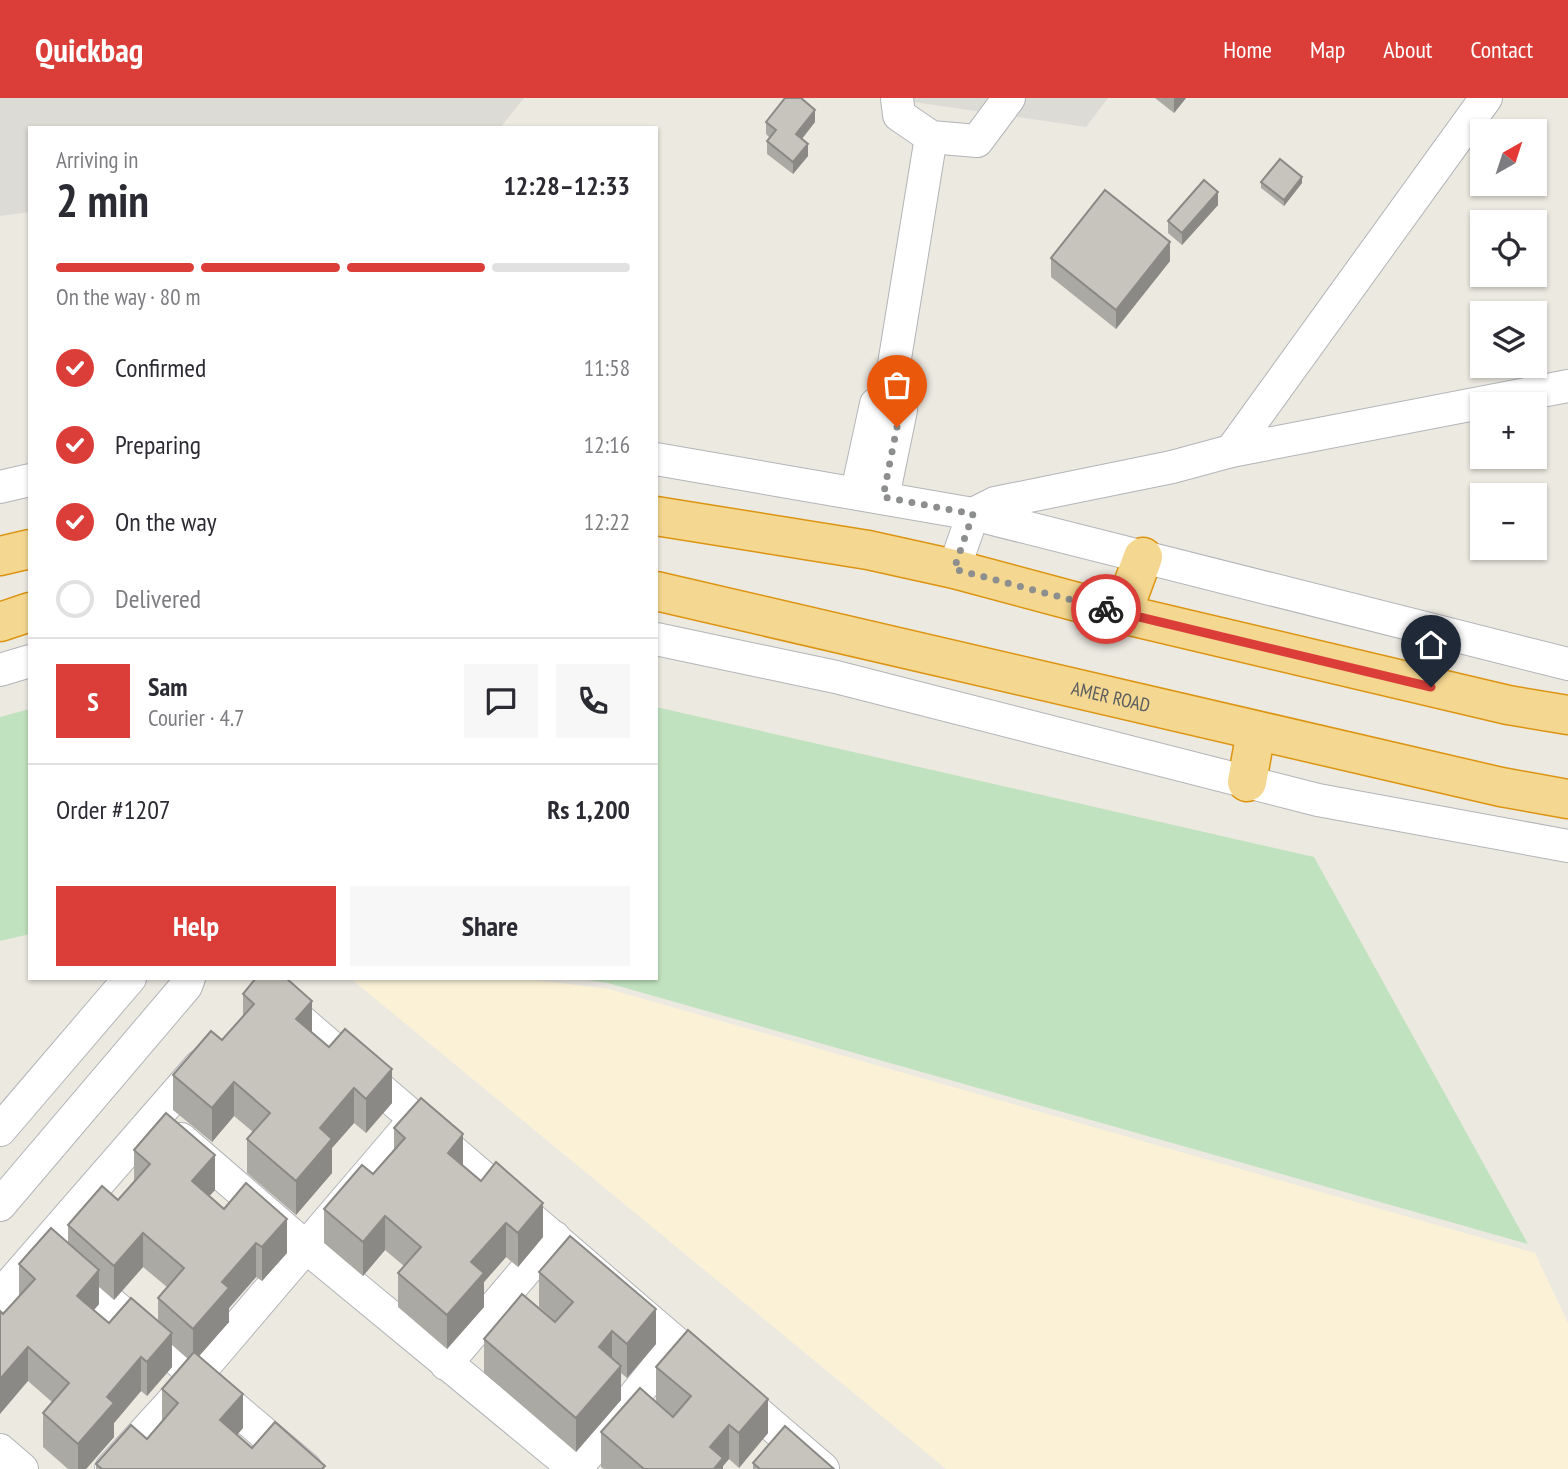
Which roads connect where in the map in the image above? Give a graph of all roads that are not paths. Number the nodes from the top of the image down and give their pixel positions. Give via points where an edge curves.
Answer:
1 (897, 98) edge
2 (1009, 98) edge
3 (1486, 98) edge
4 (931, 137) junction
5 (1568, 386) edge
6 (1230, 451) junction
7 (658, 459) edge
8 (28, 480) edge
9 (0, 487) edge
10 (870, 495) junction
11 (973, 514) junction
12 (658, 516) edge
13 (28, 549) edge
14 (0, 556) edge
15 (1143, 557) junction
16 (954, 569) junction
17 (658, 591) edge
18 (28, 613) edge
19 (1122, 614) junction
20 (0, 622) edge
21 (658, 639) edge
22 (28, 663) edge
23 (1568, 664) edge
24 (0, 670) edge
25 (1568, 715) edge
26 (1256, 731) junction
27 (1247, 782) junction
28 (1568, 799) edge
29 (1568, 846) edge
30 (128, 980) edge
31 (188, 980) edge
32 (254, 1005) edge
33 (218, 1045) edge
34 (155, 1117) junction
35 (416, 1118) junction
36 (0, 1130) edge
37 (0, 1205) edge
38 (554, 1237) junction
39 (44, 1246) junction
40 (306, 1247) junction
41 (0, 1296) edge
42 (676, 1344) junction
43 (446, 1364) junction
44 (195, 1377) junction
45 (0, 1450) edge
46 (22, 1469) edge
47 (111, 1469) edge
48 (306, 1469) edge
49 (575, 1469) edge
50 (823, 1469) edge

1 - 4 street via 900,116
2 - 4 street via 977,141
3 - 6 street
4 - 10 street via 890,395 876,404
5 - 6 street
6 - 11 street via 995,503
7 - 10 street
8 - 9 street
10 - 11 street
11 - 15 street
11 - 16 street
12 - 16 highway via 868,550
13 - 14 highway
15 - 19 highway
15 - 23 street
16 - 19 highway
17 - 26 highway, AMER ROAD
18 - 20 highway
19 - 25 highway
21 - 27 street via 836,677
22 - 24 street
26 - 27 highway
26 - 28 highway, AMER ROAD via 1501,788
27 - 29 street via 1318,800
30 - 36 street
31 - 37 street
32 - 35 street via 270,994
33 - 34 street
34 - 39 street
34 - 40 street
35 - 38 street
35 - 40 street
38 - 42 street
38 - 43 street
39 - 41 street
39 - 44 street
40 - 43 street
40 - 44 street
42 - 49 street
42 - 50 street via 773,1443
43 - 49 street
44 - 47 street
44 - 48 street
45 - 46 street

